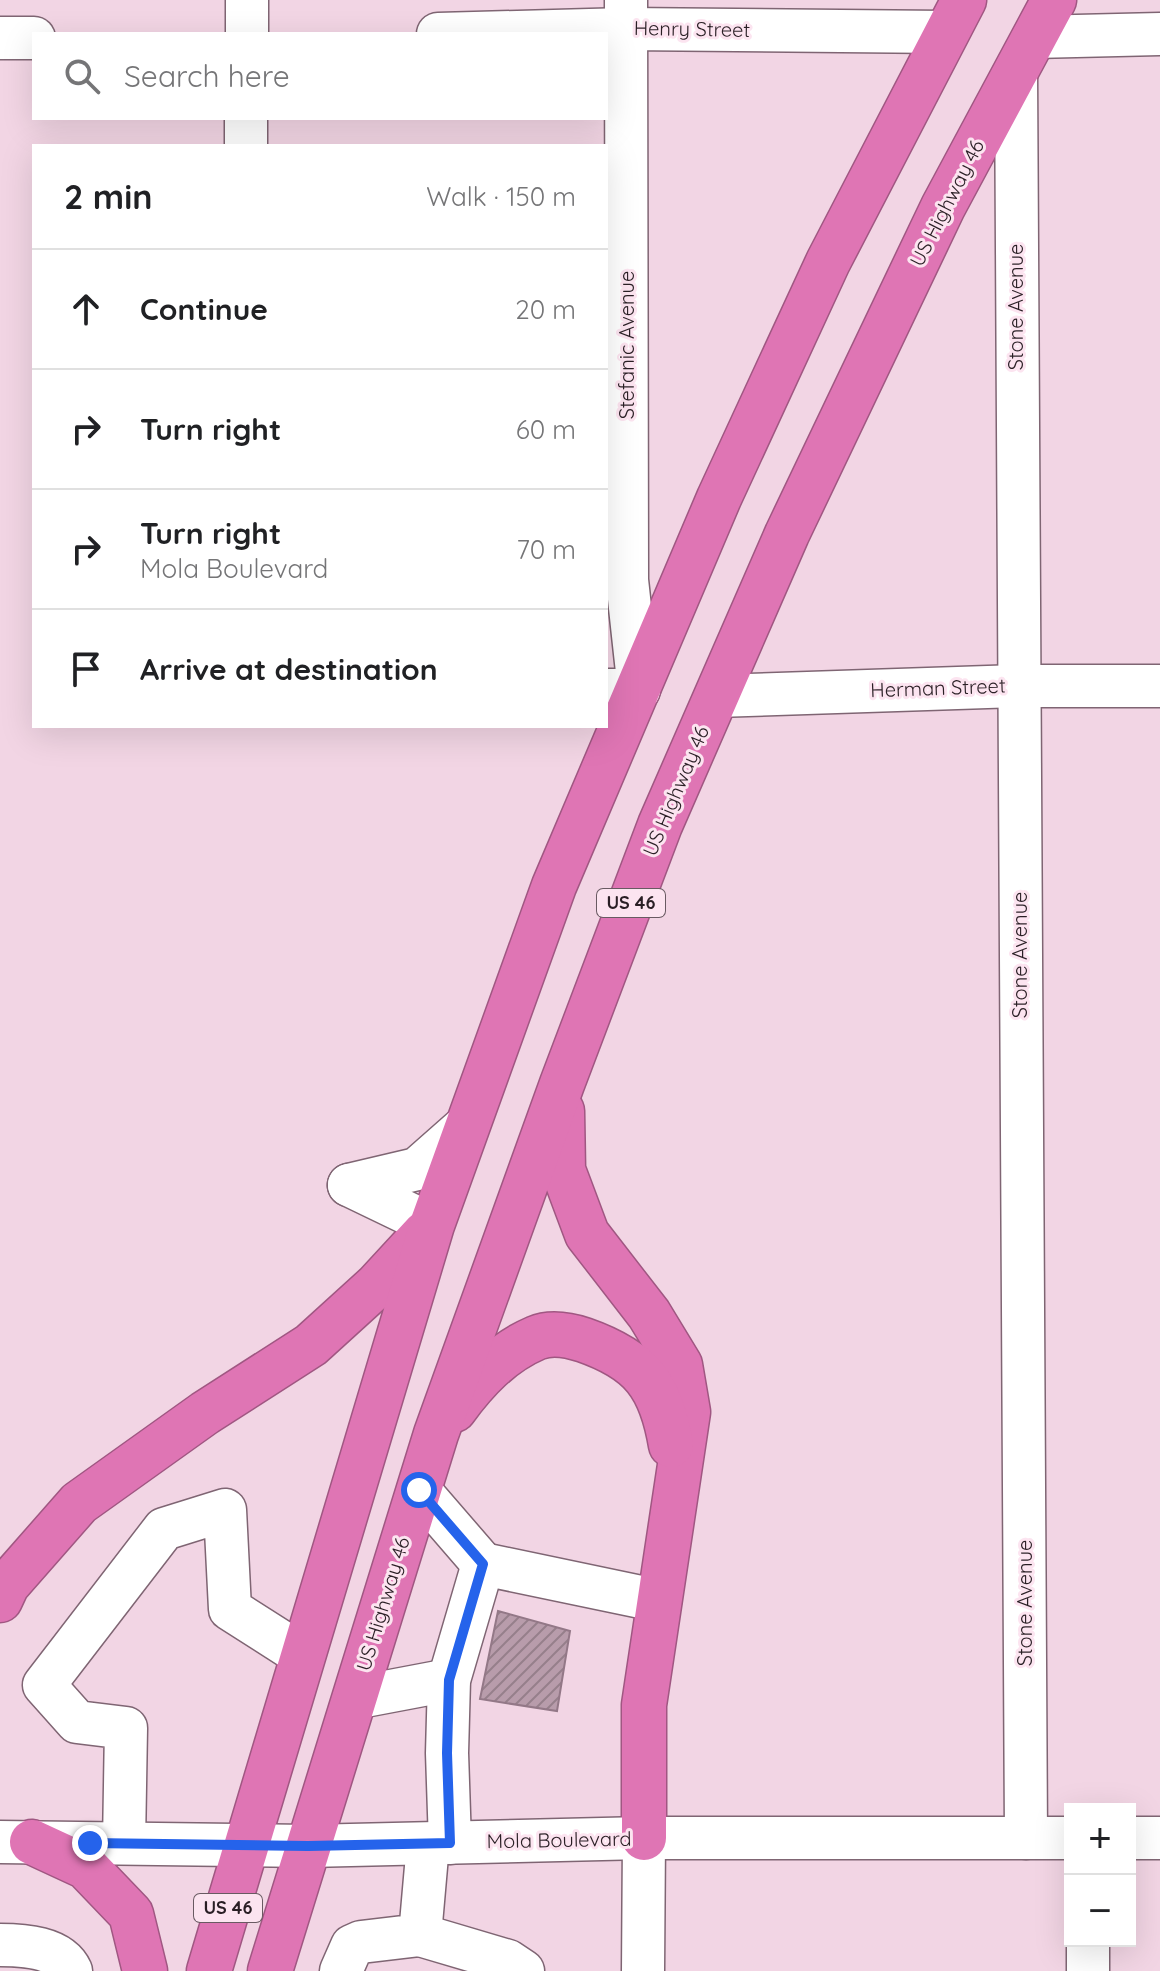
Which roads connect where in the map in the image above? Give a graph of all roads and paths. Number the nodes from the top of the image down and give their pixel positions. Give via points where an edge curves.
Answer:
1 (247, 0) edge
2 (626, 14) edge
3 (955, 16) edge
4 (247, 32) edge
5 (457, 32) edge
6 (1160, 34) edge
7 (1035, 36) edge
8 (0, 38) edge
9 (32, 38) edge
10 (246, 120) edge
11 (246, 144) edge
12 (1018, 686) junction
13 (1160, 686) edge
14 (622, 690) edge
15 (716, 696) junction
16 (562, 1084) junction
17 (468, 1124) junction
18 (432, 1225) junction
19 (436, 1434) junction
20 (677, 1483) junction
21 (419, 1490) junction
22 (483, 1564) junction
23 (0, 1600) edge
24 (660, 1601) junction
25 (302, 1655) junction
26 (449, 1680) junction
27 (354, 1698) junction
28 (644, 1838) junction
29 (1026, 1838) junction
30 (1064, 1838) edge
31 (1136, 1838) edge
32 (1160, 1838) edge
33 (16, 1842) edge
34 (124, 1843) junction
35 (439, 1843) junction
36 (247, 1845) junction
37 (308, 1846) junction
38 (420, 1935) junction
39 (0, 1945) edge
40 (1088, 1947) edge
41 (71, 1971) edge
42 (145, 1971) edge
43 (209, 1971) edge
44 (270, 1971) edge
45 (341, 1971) edge
46 (523, 1971) edge
47 (643, 1971) edge
48 (1088, 1971) edge

1 - 4 street
2 - 3 street, Henry Street
2 - 5 street, Henry Street
2 - 14 street, Stefanic Avenue via 627,580
3 - 14 highway, US 46 via 828,262 719,498
6 - 7 street
7 - 12 street, Stone Avenue
7 - 15 highway, US Highway 46 / US 46 via 943,207
8 - 9 street
10 - 11 street
12 - 13 street, Herman Street
12 - 15 street, Herman Street
12 - 29 street, Stone Avenue
14 - 17 highway, US 46
15 - 16 highway, US Highway 46 / US 46 via 660,825
16 - 19 highway, US Highway 46 / US 46
16 - 20 highway via 563,1170 587,1234 649,1314 680,1365 688,1412
17 - 18 highway, US 46
17 - 18 street via 417,1169 349,1185
18 - 23 highway via 311,1345 79,1503 7,1585
18 - 25 highway, US 46
19 - 20 highway via 476,1380 510,1351 539,1336 569,1335 606,1347 645,1375 665,1414
19 - 21 highway, US Highway 46 / US 46
20 - 24 highway
21 - 22 street
21 - 27 highway, US Highway 46 / US 46
22 - 24 street
22 - 26 street
24 - 28 highway via 644,1705
25 - 34 street via 230,1609 225,1510 164,1529 44,1685 77,1722 126,1728
25 - 36 highway, US 46
26 - 27 street
26 - 35 street
27 - 37 highway, US Highway 46 / US 46
28 - 29 street, Mola Boulevard
28 - 35 street, Mola Boulevard
28 - 47 street
29 - 30 street, Mola Boulevard
31 - 32 street
33 - 34 street, Mola Boulevard
33 - 42 highway via 86,1867 131,1914
34 - 36 street, Mola Boulevard
35 - 37 street, Mola Boulevard
35 - 38 street
36 - 37 street, Mola Boulevard
36 - 43 highway, US 46
37 - 44 highway, US 46
38 - 45 street via 352,1946
38 - 46 street via 508,1961
39 - 41 street via 54,1954
40 - 48 street

